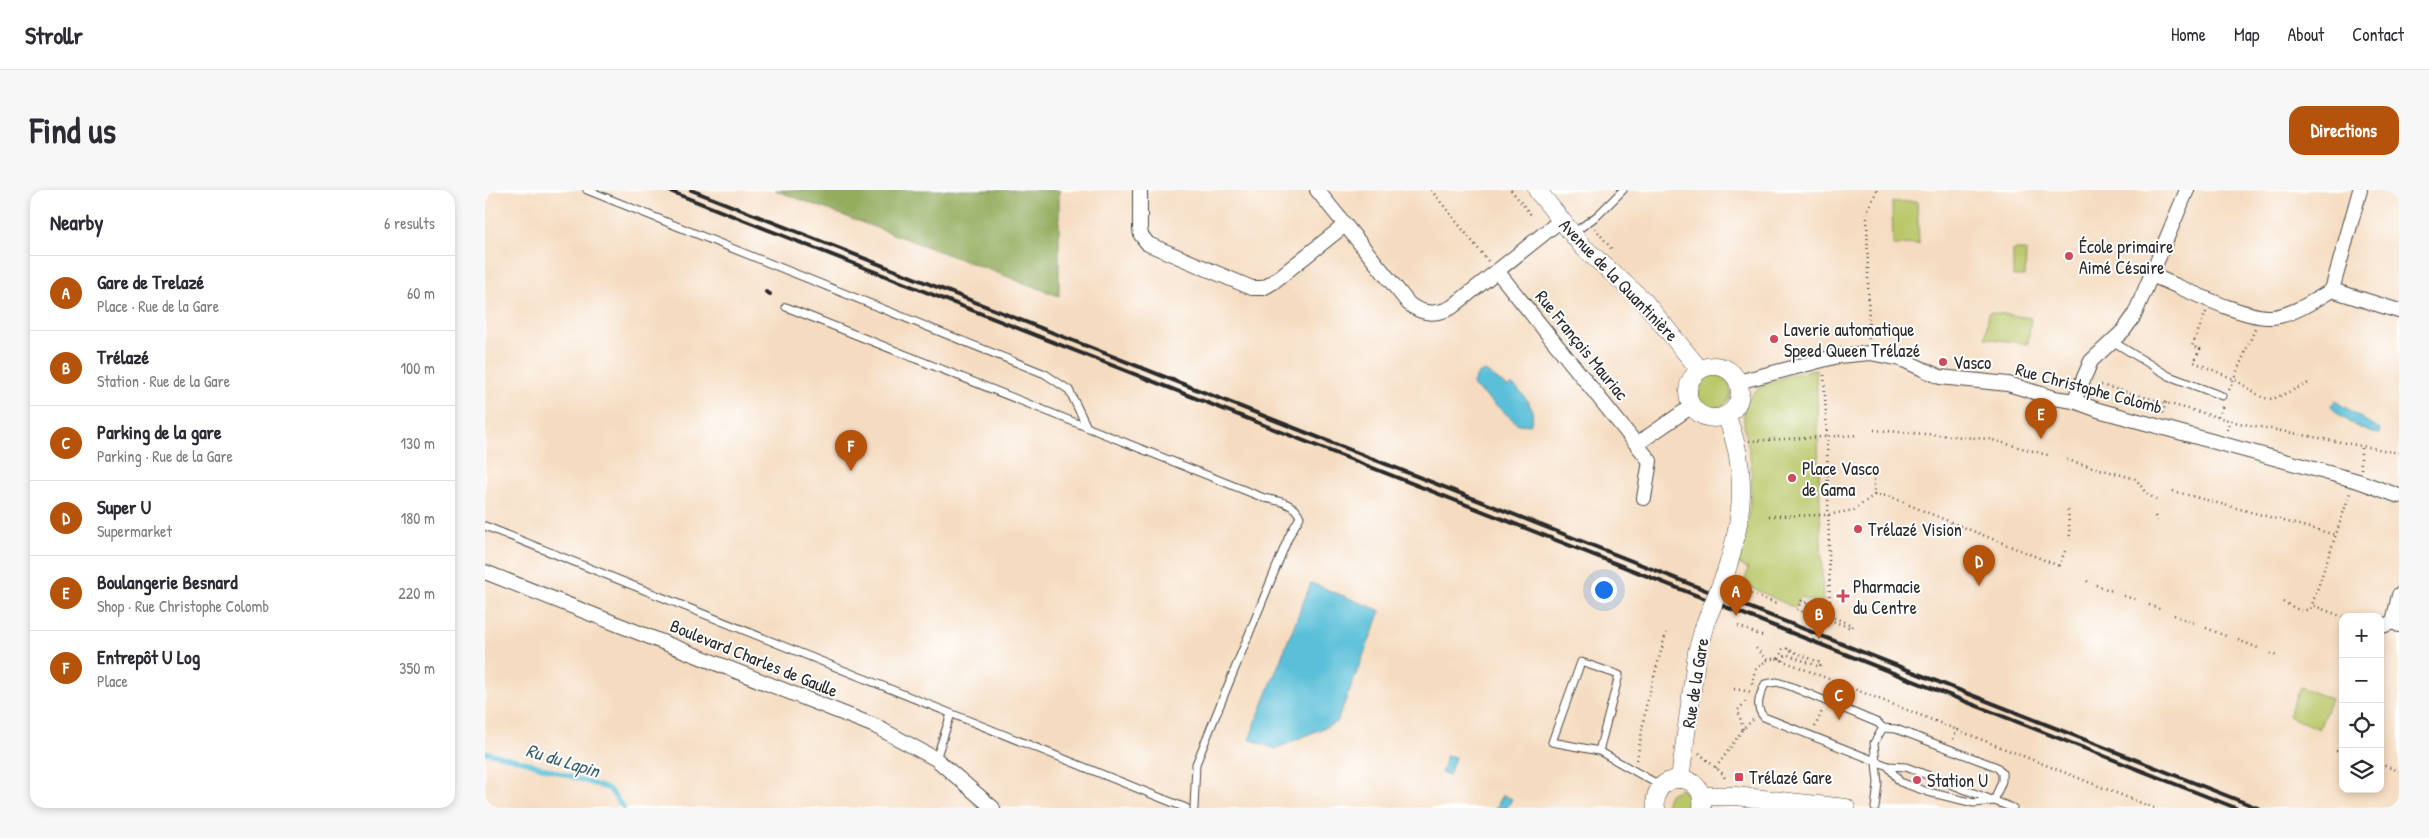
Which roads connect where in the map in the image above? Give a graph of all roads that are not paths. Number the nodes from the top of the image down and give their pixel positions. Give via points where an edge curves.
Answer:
1 (587, 190) edge
2 (1140, 190) edge
3 (1317, 190) edge
4 (1537, 190) edge
5 (1623, 190) edge
6 (2187, 190) edge
7 (2360, 190) edge
8 (1345, 225) junction
9 (1567, 227) junction
10 (1493, 267) junction
11 (2151, 275) junction
12 (2333, 290) junction
13 (786, 307) dead end
14 (2399, 311) edge
15 (2111, 341) junction
16 (1700, 370) junction
17 (1738, 382) junction
18 (2222, 396) dead end
19 (2074, 401) junction
20 (1692, 406) junction
21 (1726, 415) junction
22 (1087, 427) junction
23 (1637, 444) junction
24 (2399, 496) edge
25 (1644, 498) dead end
26 (485, 526) edge
27 (485, 572) edge
28 (2399, 595) edge
29 (2391, 625) edge
30 (951, 714) junction
31 (1883, 728) junction
32 (1599, 751) junction
33 (936, 759) junction
34 (1875, 760) junction
35 (1889, 766) junction
36 (1680, 779) junction
37 (1661, 786) junction
38 (1994, 801) junction
39 (1702, 802) edge
40 (993, 808) edge
41 (1186, 808) edge
42 (1194, 808) edge
43 (1656, 808) edge
44 (1846, 808) edge
45 (1875, 808) edge
46 (2013, 808) edge

1 - 22 lane via 1045,374 1069,390
2 - 8 street via 1141,235 1148,244 1251,288 1263,288 1272,283
3 - 8 street
4 - 9 street, Avenue de la Quantinière
5 - 9 lane via 1598,215
6 - 11 street
7 - 12 street
8 - 10 street via 1409,304 1423,312 1438,313 1452,307
9 - 10 street
9 - 16 street, Avenue de la Quantinière via 1600,264 1643,300
10 - 23 street, Rue François Mauriac
11 - 12 street via 2246,313 2270,318 2302,308
11 - 15 street via 2134,316
12 - 14 street
13 - 22 lane
15 - 18 lane via 2169,376
15 - 19 street via 2091,361
16 - 17 street via 1721,367 1730,371
16 - 20 street via 1689,385
17 - 19 street, Rue Christophe Colomb via 1838,356 1870,353 1901,359 1940,376 2008,384
17 - 21 street via 1738,401
19 - 24 street, Rue Christophe Colomb via 2358,477
20 - 21 street via 1707,417
20 - 23 street
21 - 36 street, Rue de la Gare, bridge via 1737,444 1742,489 1736,538 1697,652
22 - 42 lane via 1297,509 1299,517 1196,764
23 - 25 street, Rue François Mauriac via 1650,461
26 - 30 lane
27 - 33 street, Boulevard Charles de Gaulle via 875,726
28 - 29 street
30 - 33 lane
30 - 41 lane
31 - 34 lane via 1874,743
31 - 34 lane via 1826,700 1777,682 1765,684 1761,694 1759,712 1764,717
31 - 38 lane via 1896,729 1997,767 2002,781
32 - 32 lane via 1552,742 1581,662 1619,675
32 - 37 lane
33 - 40 street, Boulevard Charles de Gaulle
34 - 35 lane
34 - 45 lane via 1878,783
35 - 38 lane via 1906,767
35 - 38 lane via 1900,782 1928,792 1974,803
36 - 37 street
36 - 39 street via 1694,784
37 - 43 street via 1656,796
38 - 46 lane
39 - 44 street via 1735,796

